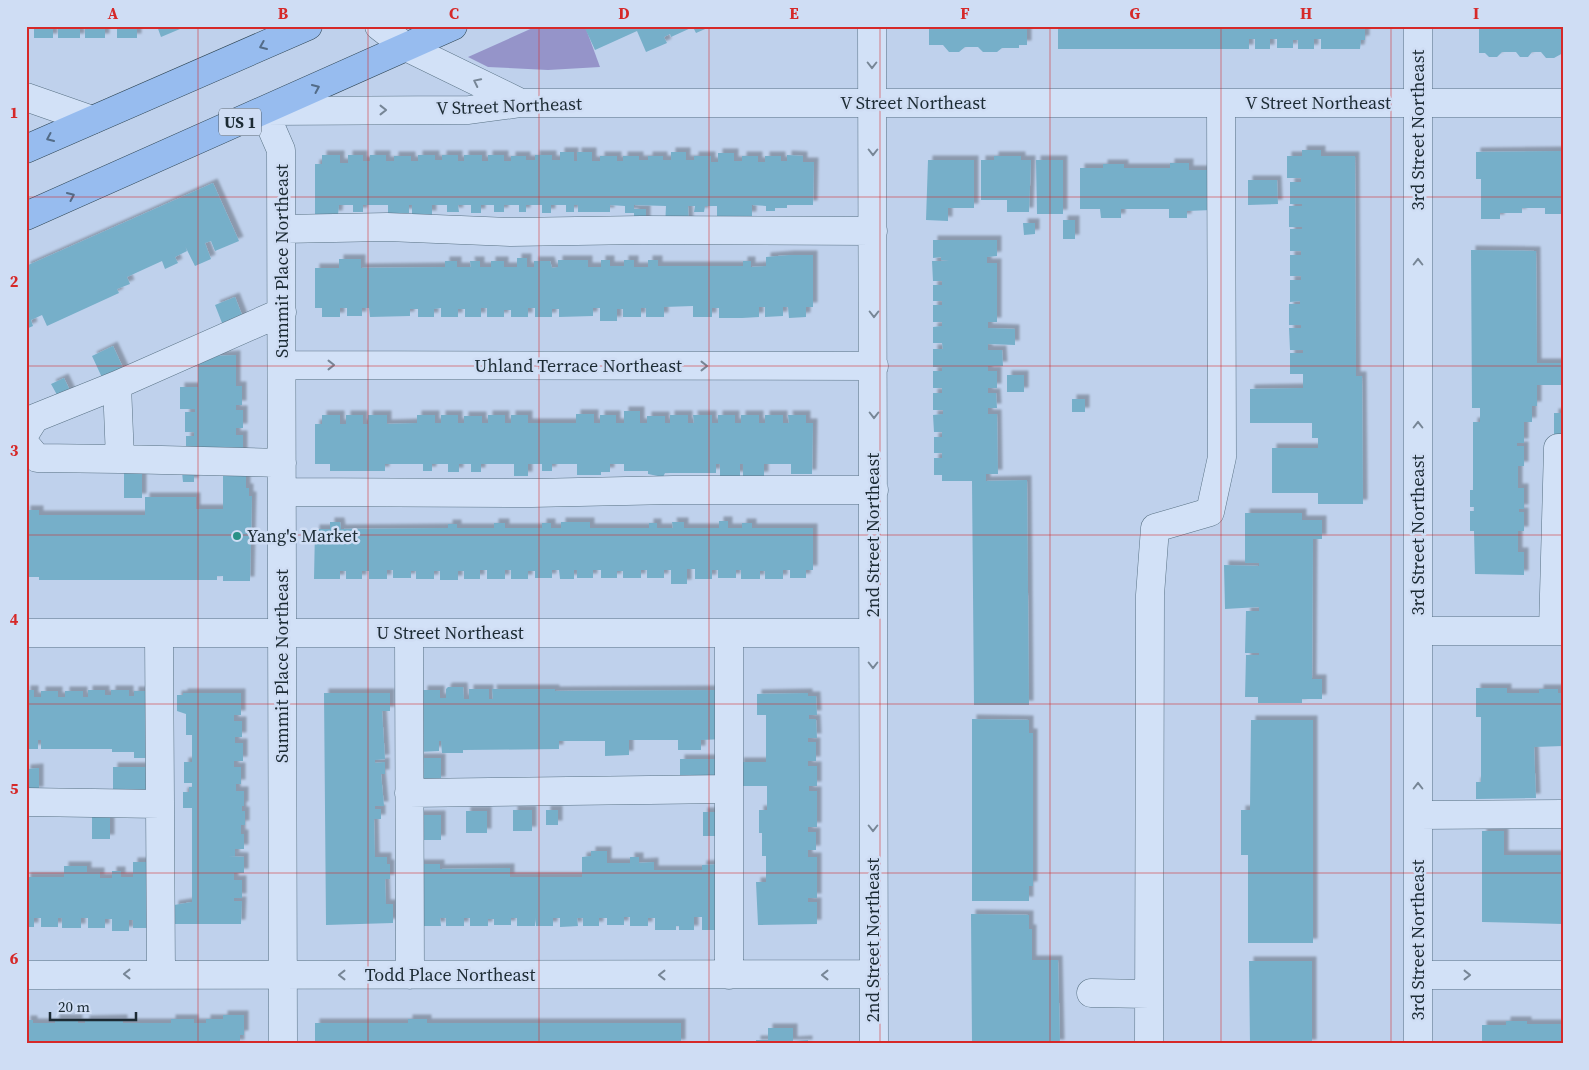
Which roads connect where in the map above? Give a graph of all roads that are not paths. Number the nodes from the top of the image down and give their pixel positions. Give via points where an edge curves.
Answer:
1 (308, 26) edge
2 (379, 26) edge
3 (453, 26) edge
4 (872, 26) edge
5 (1418, 26) edge
6 (406, 47) junction
7 (26, 97) edge
8 (521, 103) junction
9 (872, 103) junction
10 (1221, 103) junction
11 (1418, 103) junction
12 (1563, 103) edge
13 (264, 111) junction
14 (92, 120) junction
15 (26, 149) edge
16 (26, 216) edge
17 (282, 229) junction
18 (873, 231) junction
19 (282, 312) junction
20 (282, 365) junction
21 (874, 366) junction
22 (117, 385) junction
23 (26, 432) edge
24 (26, 445) edge
25 (1563, 448) edge
26 (120, 460) junction
27 (282, 463) junction
28 (874, 490) junction
29 (282, 492) junction
30 (1418, 631) junction
31 (1558, 631) edge
32 (26, 633) edge
33 (159, 633) junction
34 (409, 633) junction
35 (729, 633) junction
36 (873, 633) junction
37 (282, 634) junction
38 (729, 789) junction
39 (409, 793) junction
40 (26, 802) edge
41 (160, 804) junction
42 (1563, 814) edge
43 (1419, 815) junction
44 (161, 974) junction
45 (874, 974) junction
46 (26, 975) edge
47 (282, 975) junction
48 (410, 975) junction
49 (729, 975) junction
50 (1418, 975) junction
51 (1563, 975) edge
52 (1091, 994) dead end
53 (1149, 994) junction
54 (282, 1044) edge
55 (874, 1044) edge
56 (1149, 1044) edge
57 (1418, 1044) edge

1 -> 14 main road
2 - 6 street
3 - 6 main road, US 1
4 -> 9 street, 2nd Street Northeast
5 - 11 street, 3rd Street Northeast
8 -> 6 street
13 -> 6 main road, US 1
7 - 14 street
8 - 9 street, V Street Northeast
13 -> 8 street, V Street Northeast via 469,110
9 - 10 street, V Street Northeast
9 -> 18 street, 2nd Street Northeast
10 - 11 street, V Street Northeast
10 - 53 street via 1222,457 1210,512 1155,528 1150,594
11 - 12 street, V Street Northeast
30 -> 11 street, 3rd Street Northeast
16 -> 13 main road, US 1
13 - 17 street, Summit Place Northeast via 281,150
14 -> 15 main road
17 - 18 street
17 - 19 street, Summit Place Northeast
18 -> 21 street, 2nd Street Northeast
19 - 20 street, Summit Place Northeast
19 - 22 street
20 -> 21 street, Uhland Terrace Northeast
20 - 27 street, Summit Place Northeast
21 -> 28 street, 2nd Street Northeast
22 - 23 street via 35,418
22 - 26 street
24 - 26 street via 37,458
25 - 31 street via 1558,448
26 - 27 street
27 - 29 street, Summit Place Northeast
28 - 29 street
28 - 36 street, 2nd Street Northeast
29 - 37 street, Summit Place Northeast
30 - 31 street
43 -> 30 street, 3rd Street Northeast
32 - 33 street, U Street Northeast
33 - 37 street, U Street Northeast
33 - 41 street
34 - 35 street, U Street Northeast
34 - 37 street, U Street Northeast
34 - 39 street
35 - 36 street, U Street Northeast
35 - 38 street
36 -> 45 street, 2nd Street Northeast
37 - 47 street, Summit Place Northeast
38 - 39 street
38 - 49 street
39 - 48 street
40 - 41 street
41 - 44 street
42 - 43 street
43 - 50 street, 3rd Street Northeast
44 -> 46 street, Todd Place Northeast
44 - 47 street, Todd Place Northeast
45 -> 49 street, Todd Place Northeast
45 - 55 street, 2nd Street Northeast
48 -> 47 street, Todd Place Northeast
47 - 54 street, Summit Place Northeast
49 -> 48 street, Todd Place Northeast
50 -> 51 street
50 - 57 street, 3rd Street Northeast
52 - 53 street
53 - 56 street

